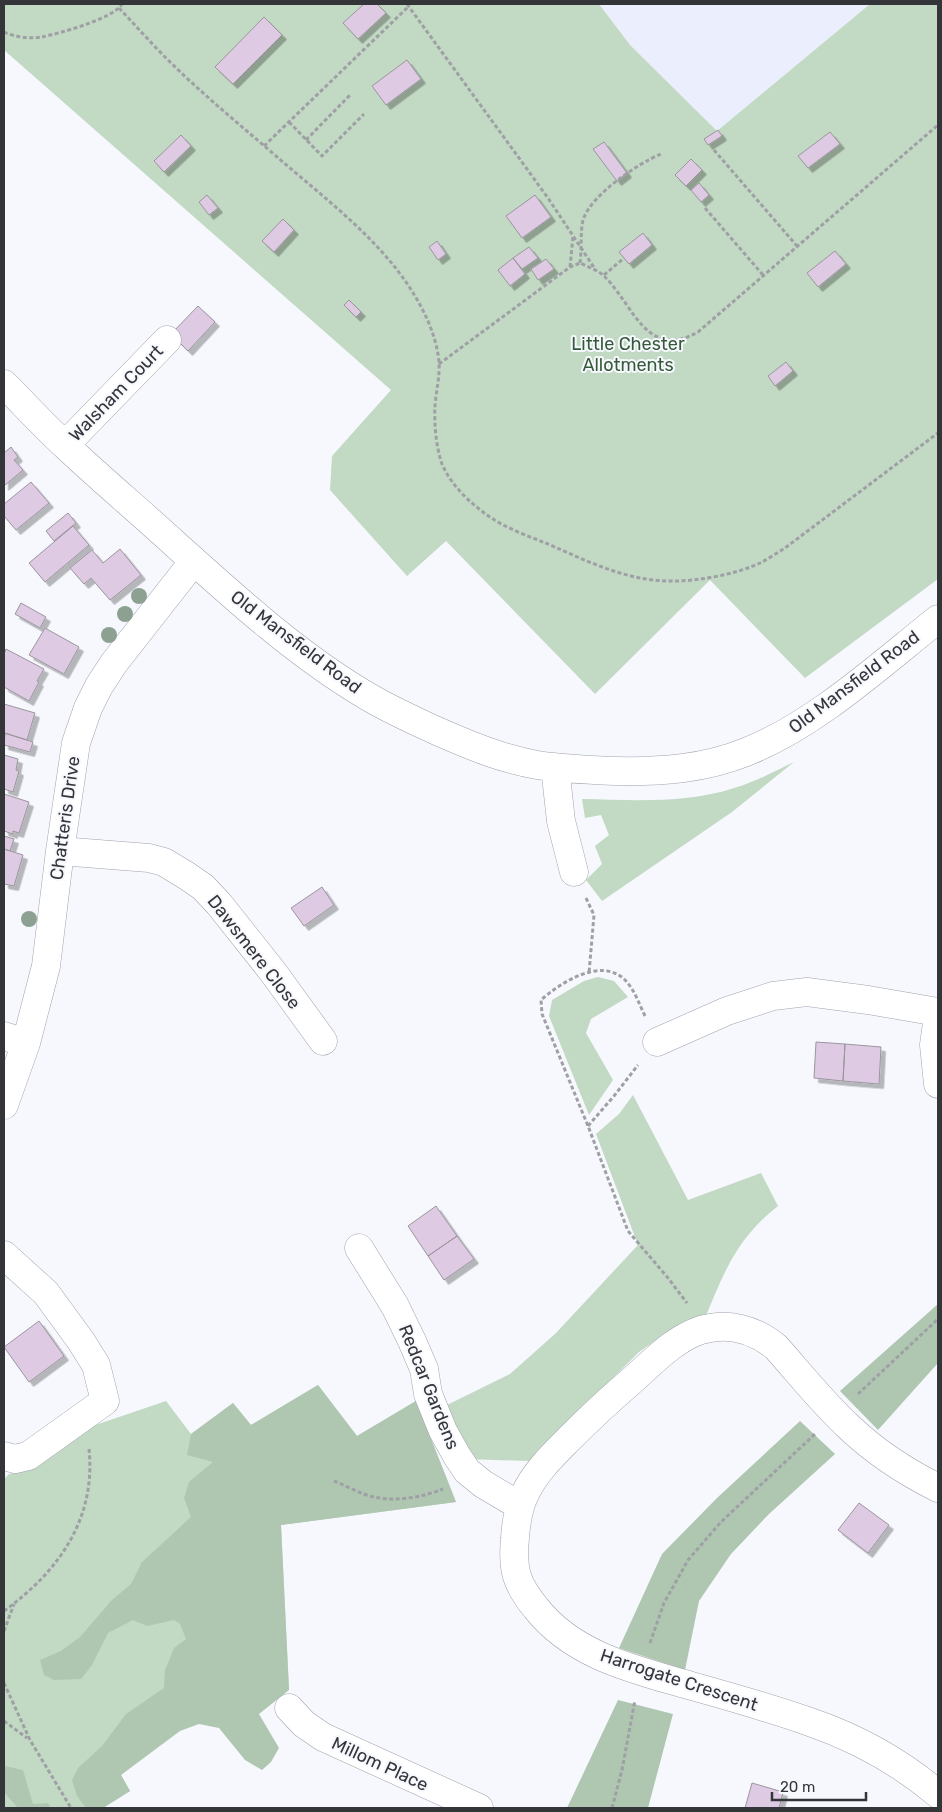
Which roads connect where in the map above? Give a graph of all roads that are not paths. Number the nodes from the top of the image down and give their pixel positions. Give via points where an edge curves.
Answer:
1 (167, 340) dead end
2 (4, 384) edge
3 (65, 446) junction
4 (194, 561) junction
5 (938, 619) edge
6 (555, 767) junction
7 (60, 851) junction
8 (574, 872) road end
9 (938, 1014) edge
10 (15, 1040) edge
11 (324, 1042) dead end
12 (657, 1042) road end
13 (938, 1084) edge
14 (4, 1105) edge
15 (359, 1248) dead end
16 (4, 1255) edge
17 (4, 1456) edge
18 (938, 1488) edge
19 (520, 1506) junction
20 (289, 1708) dead end
21 (938, 1794) edge
22 (479, 1808) edge

1 - 3 street, Walsham Court
2 - 3 street, Old Mansfield Road
3 - 4 street, Old Mansfield Road
4 - 6 street, Old Mansfield Road via 276,632 362,693 466,744 499,756
4 - 7 street, Chatteris Drive via 114,663 88,708 76,743
5 - 6 street, Old Mansfield Road via 822,710 782,736 747,752 684,769 645,772
6 - 8 street via 561,822
7 - 10 street, Chatteris Drive via 46,966
7 - 11 street, Dawsmere Close via 149,858 164,862 187,876 219,904
9 - 12 street via 807,992 773,996 727,1011
9 - 13 street via 934,1045
10 - 14 street, Chatteris Drive
15 - 19 street, Redcar Gardens via 412,1341 424,1370 428,1394 457,1456 467,1471
16 - 17 street via 46,1293 96,1365 95,1408 28,1456
18 - 19 street, Harrogate Crescent via 893,1462 855,1433 776,1347 740,1327 700,1330 674,1345 602,1406 546,1461
19 - 21 street, Harrogate Crescent via 514,1564 521,1588 547,1622 579,1645 603,1658 640,1671 809,1721 845,1735 900,1764
20 - 22 street, Millom Place via 322,1737

